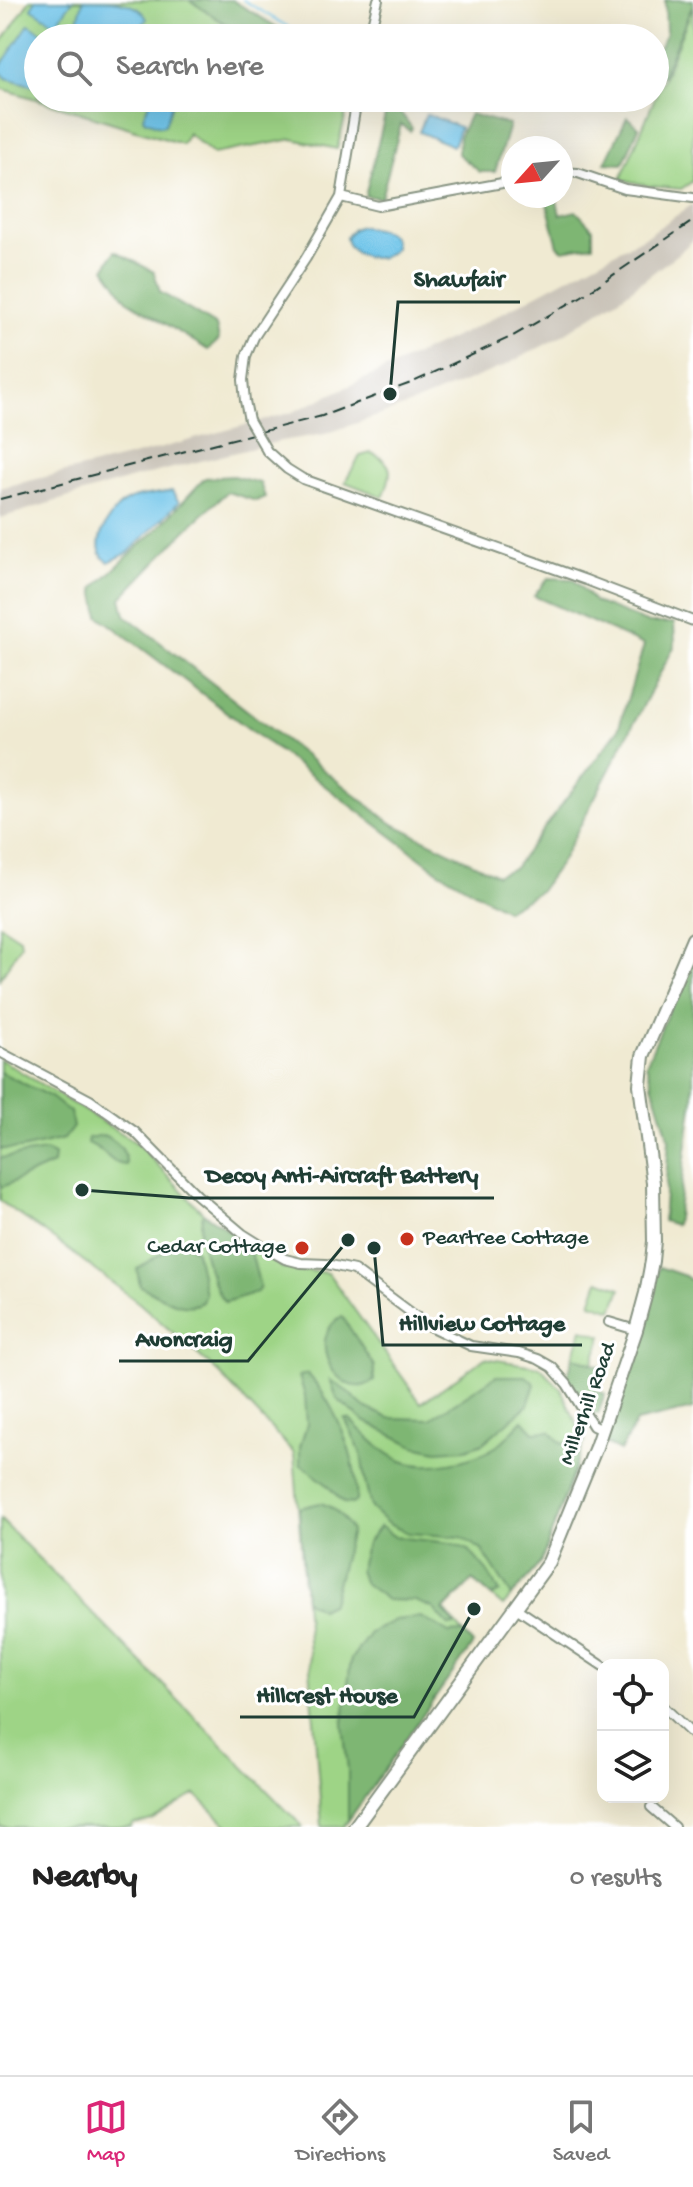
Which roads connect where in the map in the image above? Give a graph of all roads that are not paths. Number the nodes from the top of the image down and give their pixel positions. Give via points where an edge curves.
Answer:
1 (378, 0) edge
2 (372, 24) edge
3 (355, 112) edge
4 (573, 173) edge
5 (501, 183) edge
6 (341, 197) junction
7 (693, 198) edge
8 (693, 621) edge
9 (693, 939) edge
10 (0, 1052) edge
11 (609, 1322) dead end
12 (636, 1330) junction
13 (602, 1430) junction
14 (516, 1608) junction
15 (597, 1662) edge
16 (669, 1712) edge
17 (693, 1735) edge
18 (651, 1807) dead end
19 (355, 1827) edge
20 (674, 1827) edge

1 - 2 street
3 - 6 street
4 - 7 street via 625,189
5 - 6 street via 378,206
6 - 8 street, bridge via 246,356 243,380 249,420 267,451 303,479
9 - 12 main road, Millerhill Road via 643,1056 640,1085 653,1183 654,1241
10 - 13 street via 90,1100 135,1132 197,1195 267,1249 301,1263 354,1270 429,1326 471,1346 519,1353 552,1367 588,1421
11 - 12 street
12 - 13 main road, Millerhill Road
13 - 14 main road, Millerhill Road via 549,1562
14 - 15 street
14 - 19 main road, Millerhill Road
16 - 17 street
18 - 20 street

